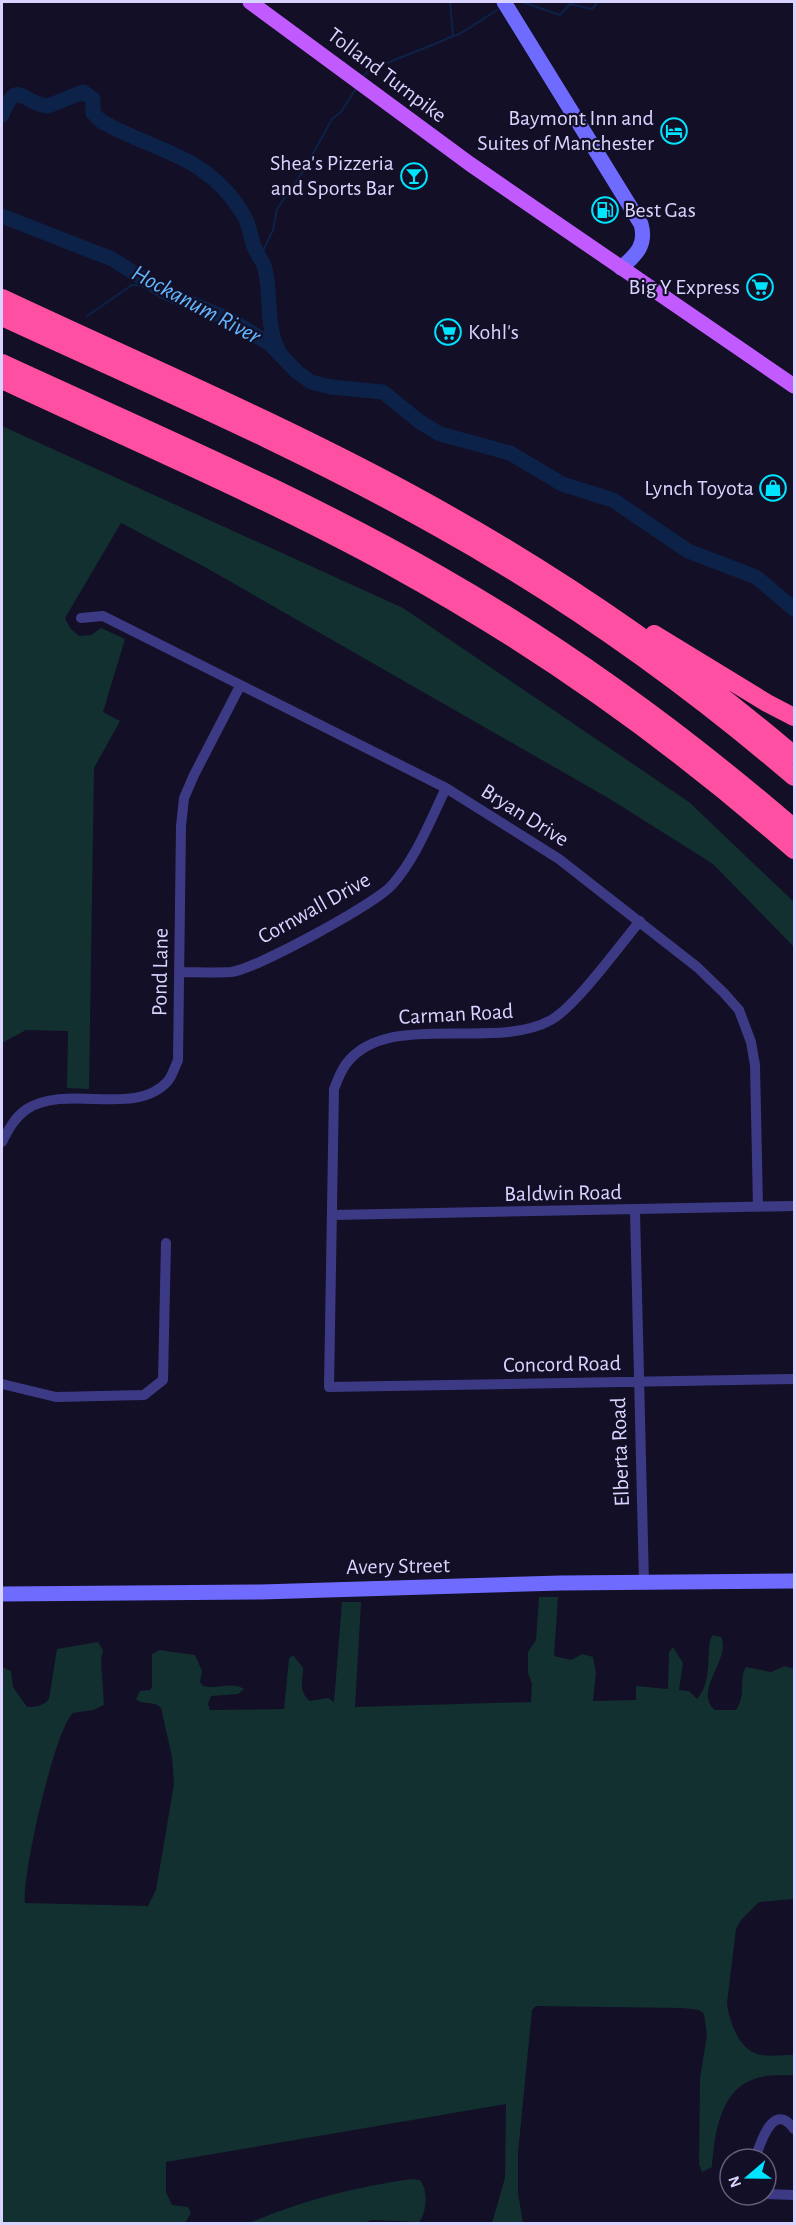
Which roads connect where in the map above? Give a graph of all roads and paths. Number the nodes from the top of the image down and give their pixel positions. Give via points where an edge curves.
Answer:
1 (250, 2) edge
2 (504, 2) edge
3 (621, 268) junction
4 (2, 298) edge
5 (2, 317) edge
6 (2, 363) edge
7 (2, 380) edge
8 (794, 384) edge
9 (555, 578) junction
10 (81, 618) dead end
11 (240, 686) junction
12 (795, 717) edge
13 (795, 755) edge
14 (795, 777) edge
15 (446, 788) junction
16 (795, 828) edge
17 (795, 850) edge
18 (640, 921) junction
19 (180, 972) junction
20 (2, 1142) edge
21 (795, 1206) edge
22 (758, 1207) junction
23 (635, 1211) junction
24 (333, 1215) junction
25 (166, 1243) dead end
26 (795, 1379) edge
27 (637, 1382) junction
28 (2, 1384) edge
29 (329, 1387) joint
30 (795, 1581) edge
31 (644, 1583) junction
32 (2, 1594) edge
33 (795, 2129) edge
34 (759, 2147) edge
35 (778, 2194) edge
36 (795, 2195) edge

1 - 3 main road, Tolland Turnpike via 470,164
2 - 3 main road via 641,224 642,245
3 - 8 main road, Tolland Turnpike
4 - 9 highway via 348,461
5 - 14 highway via 312,461 461,540 647,661
6 - 16 highway via 295,498 450,581 564,652 650,712
7 - 17 highway via 288,513 445,598 539,655 624,714
9 - 12 highway
9 - 13 highway via 659,649
10 - 11 street, Bryan Drive via 102,616
11 - 15 street, Bryan Drive
11 - 19 street, Pond Lane via 184,798
15 - 18 street, Bryan Drive via 559,859
15 - 19 street, Cornwall Drive via 407,866 373,902 232,972
18 - 22 street, Bryan Drive via 697,967 739,1010 755,1065
18 - 24 street, Carman Road via 572,1002 535,1028 386,1037 363,1048 345,1064 334,1089
19 - 20 street, Pond Lane via 178,1060 169,1080 154,1093 132,1099 47,1101 27,1109 12,1122
21 - 22 street, Baldwin Road
22 - 23 street, Baldwin Road
23 - 24 street, Baldwin Road
23 - 27 street, Elberta Road
24 - 29 street, Carman Road
25 - 28 street via 163,1380 144,1395 56,1397
26 - 27 street, Concord Road
27 - 29 street, Concord Road
27 - 31 street, Elberta Road
30 - 31 main road, Avery Street
31 - 32 main road, Avery Street
33 - 34 street via 787,2122 771,2124 765,2129
35 - 36 street

